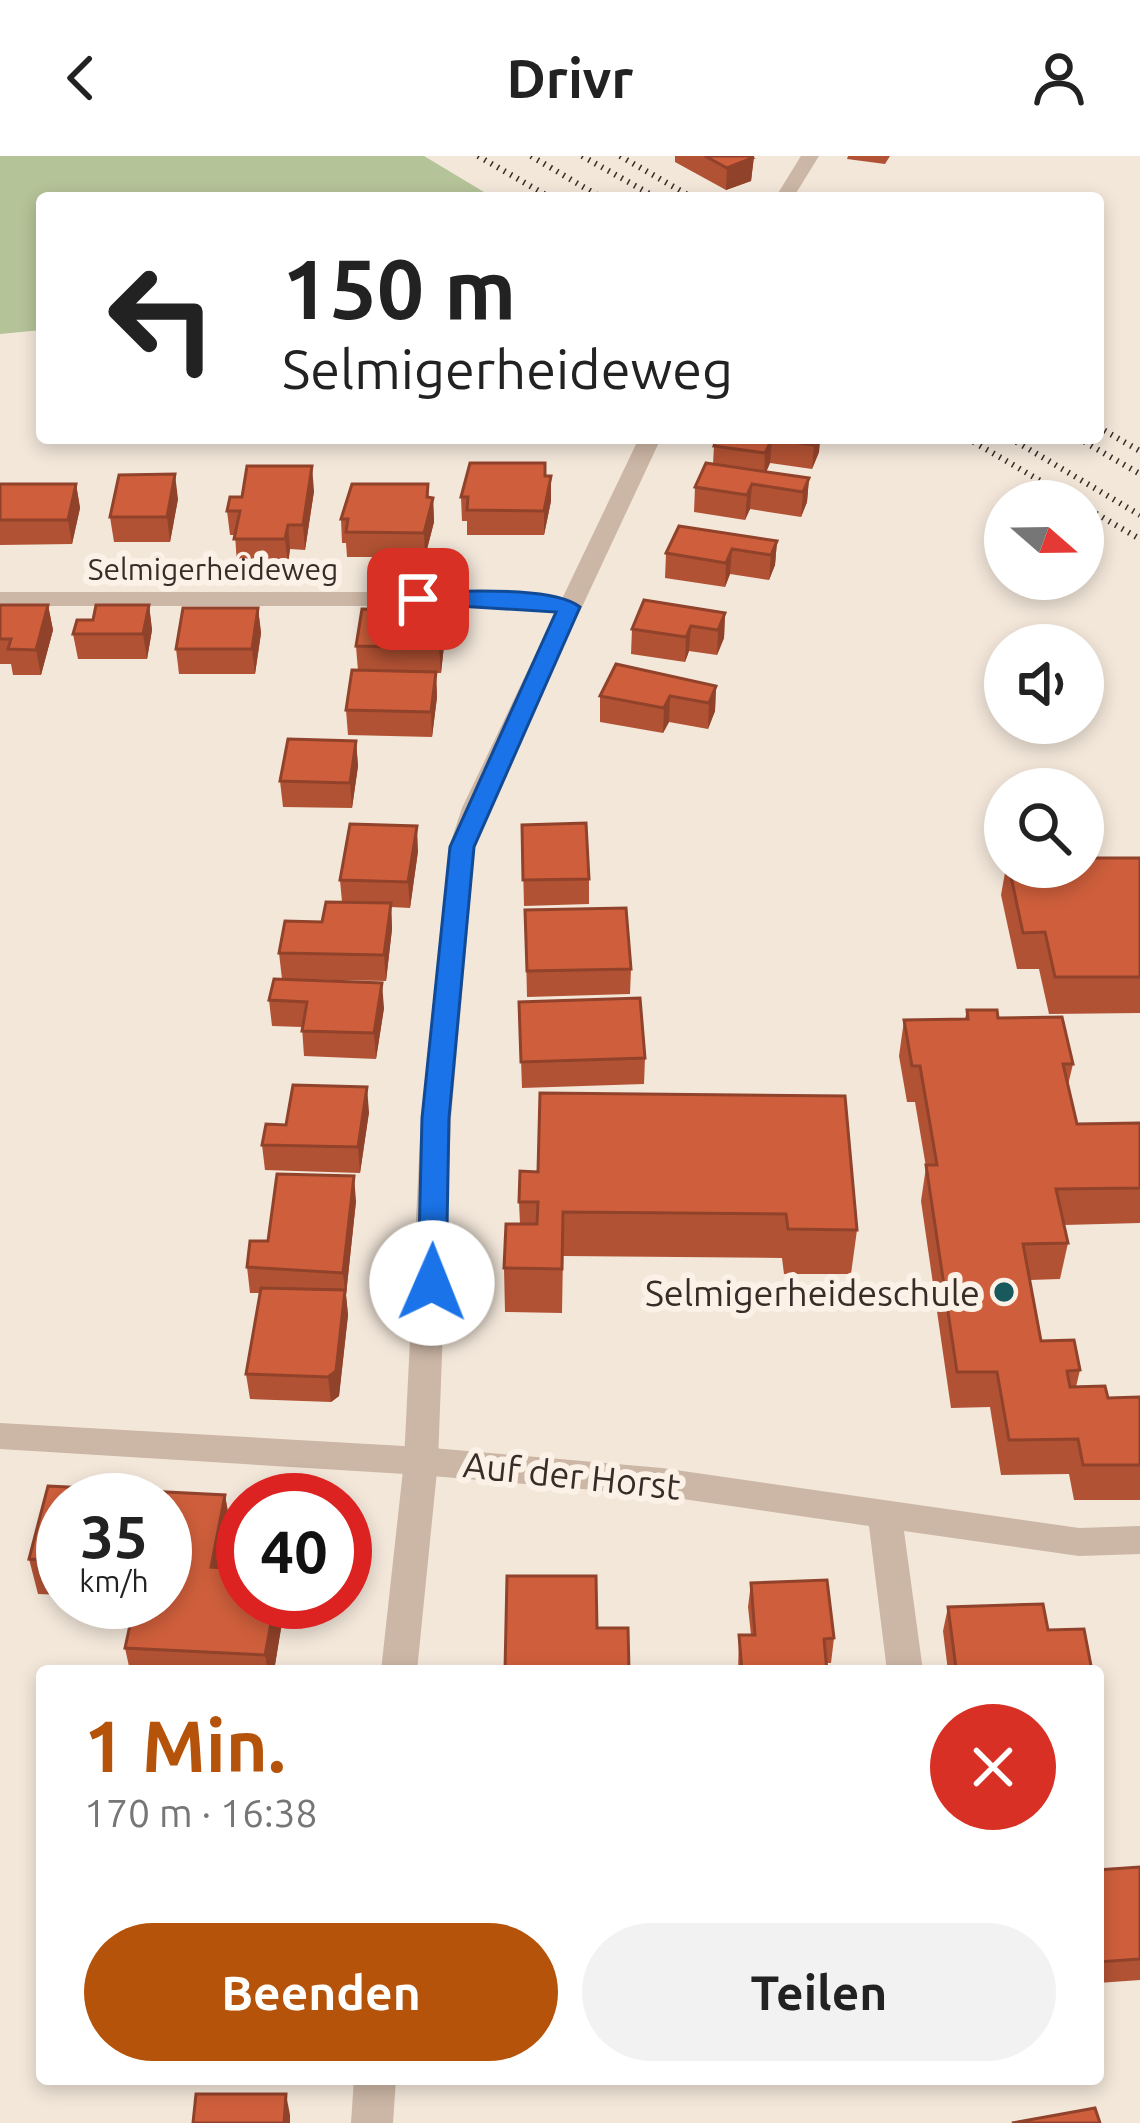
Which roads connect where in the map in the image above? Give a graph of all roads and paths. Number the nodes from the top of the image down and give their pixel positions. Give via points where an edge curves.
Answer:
1 (810, 156) edge
2 (788, 192) edge
3 (647, 444) edge
4 (0, 599) edge
5 (569, 607) junction
6 (0, 1436) edge
7 (421, 1461) junction
8 (886, 1517) junction
9 (1140, 1540) edge
10 (400, 1665) edge
11 (904, 1665) edge
12 (375, 2085) edge
13 (372, 2123) edge

1 - 2 street
3 - 5 street
4 - 5 street, Selmigerheideweg via 504,599
5 - 7 street via 462,847 436,1118
6 - 7 street, Auf der Horst
7 - 8 street, Auf der Horst via 662,1482
7 - 10 street
8 - 9 street, Auf der Horst via 1079,1542
8 - 11 street
12 - 13 street

